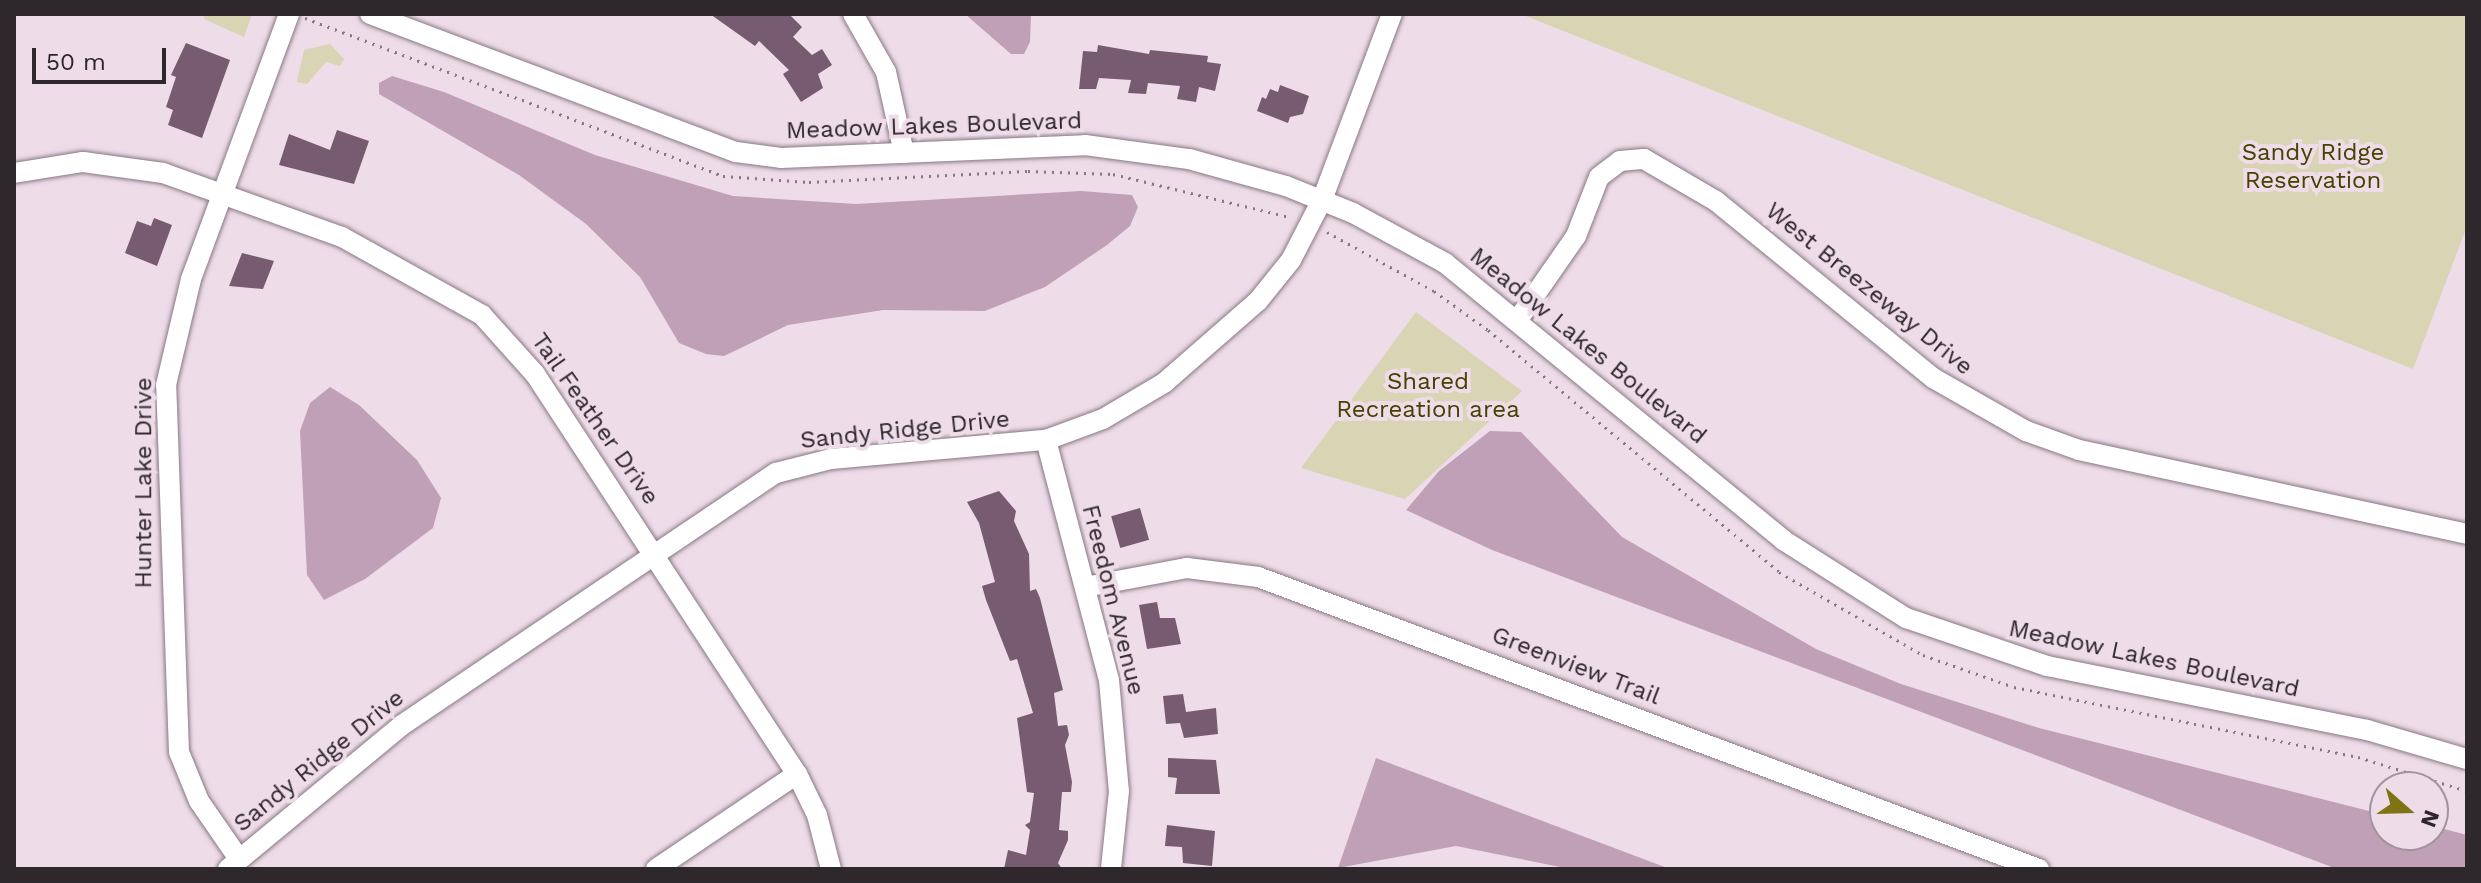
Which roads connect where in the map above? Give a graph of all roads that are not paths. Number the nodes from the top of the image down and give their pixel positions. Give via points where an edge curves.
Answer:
1 (292, 14) edge
2 (370, 14) edge
3 (853, 14) edge
4 (1392, 14) edge
5 (904, 153) junction
6 (14, 173) edge
7 (222, 193) junction
8 (1322, 200) junction
9 (1519, 318) junction
10 (1046, 440) junction
11 (2467, 534) edge
12 (656, 552) junction
13 (1085, 587) junction
14 (2467, 759) edge
15 (797, 774) junction
16 (233, 864) edge
17 (656, 869) edge
18 (831, 869) edge
19 (1111, 869) edge
20 (2039, 869) edge

1 - 7 street, Hunter Lake Drive
2 - 5 street, Meadow Lakes Boulevard via 736,152 781,158
3 - 5 street via 886,72
4 - 8 street, Sandy Ridge Drive
5 - 8 street, Meadow Lakes Boulevard via 1045,144 1118,149 1220,166
6 - 7 street, Tail Feather Drive via 106,162 163,173
7 - 12 street, Tail Feather Drive via 342,237 482,315 523,358
7 - 16 street, Hunter Lake Drive via 171,353 166,467 179,752
8 - 9 street, Meadow Lakes Boulevard via 1445,263
8 - 10 street, Sandy Ridge Drive via 1269,289 1164,383 1103,419
9 - 11 street, West Breezeway Drive via 1576,236 1599,177 1620,161 1644,159 1728,210 1933,378 2026,431 2079,450
9 - 14 street, Meadow Lakes Boulevard via 1783,540 1906,618 2047,666 2367,730
10 - 12 street, Sandy Ridge Drive via 798,465 776,473
10 - 13 street, Freedom Avenue
12 - 15 street, Tail Feather Drive
12 - 16 street, Sandy Ridge Drive via 402,725
13 - 19 street, Freedom Avenue via 1109,680 1116,733 1119,791
13 - 20 street, Greenview Trail via 1167,569 1203,568 1258,577
15 - 17 street
15 - 18 street, Tail Feather Drive via 817,815

